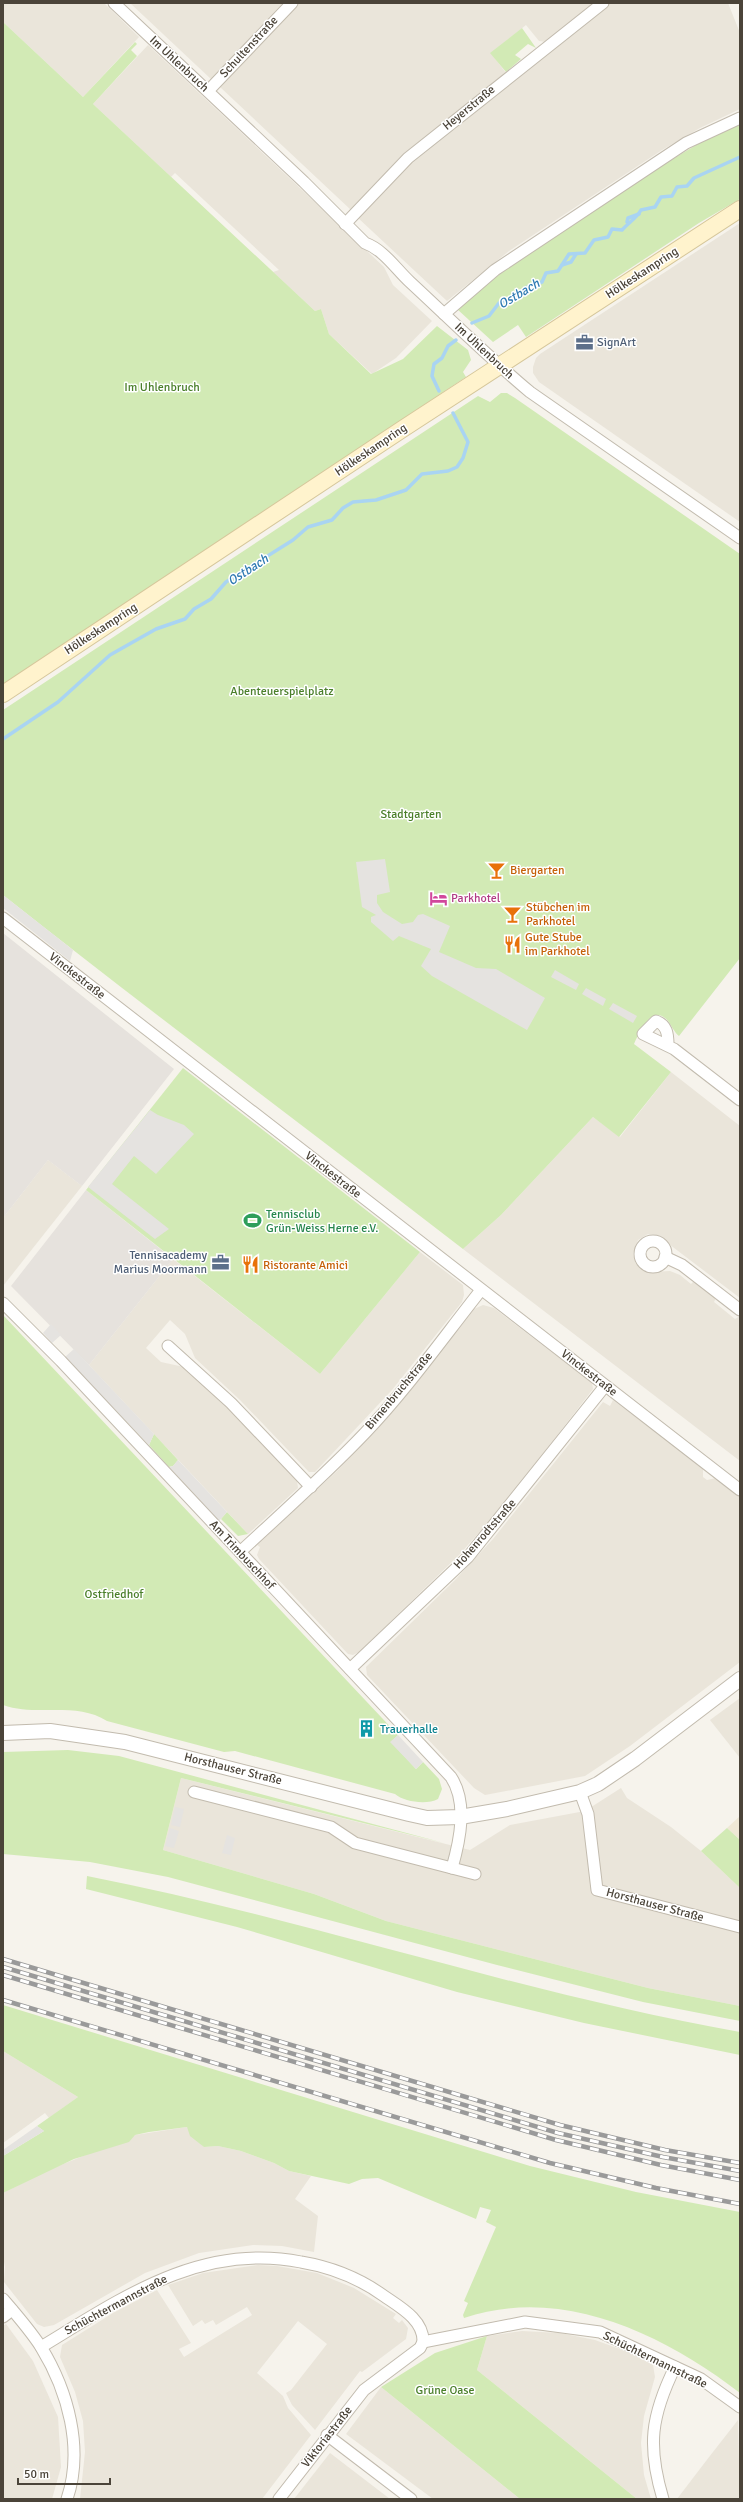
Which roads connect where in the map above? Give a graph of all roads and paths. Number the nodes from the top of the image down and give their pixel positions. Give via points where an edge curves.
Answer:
1 (114, 3) edge
2 (292, 3) edge
3 (603, 3) edge
4 (208, 91) junction
5 (740, 118) edge
6 (740, 209) edge
7 (345, 224) junction
8 (444, 314) junction
9 (499, 366) junction
10 (740, 538) edge
11 (3, 694) edge
12 (3, 918) edge
13 (668, 1045) junction
14 (740, 1100) edge
15 (665, 1258) dead end
16 (481, 1290) junction
17 (3, 1303) edge
18 (740, 1310) edge
19 (168, 1346) dead end
20 (605, 1386) junction
21 (311, 1487) junction
22 (740, 1490) edge
23 (240, 1552) junction
24 (350, 1669) junction
25 (740, 1679) edge
26 (3, 1733) edge
27 (194, 1792) dead end
28 (580, 1792) junction
29 (460, 1817) junction
30 (452, 1868) junction
31 (474, 1874) dead end
32 (740, 1927) edge
33 (3, 2299) edge
34 (12, 2310) junction
35 (3, 2317) edge
36 (423, 2342) junction
37 (41, 2347) junction
38 (675, 2367) junction
39 (740, 2407) edge
40 (327, 2435) junction
41 (68, 2499) edge
42 (280, 2499) edge
43 (412, 2499) edge
44 (663, 2499) edge

1 - 4 street, Im Uhlenbruch
2 - 4 street, Schultenstraße
3 - 7 street, Heyerstraße via 408,158
4 - 7 street, Im Uhlenbruch
5 - 8 street via 686,143 508,261 472,288
6 - 9 main road, Hölkeskampring
7 - 8 street, Im Uhlenbruch via 365,243 377,247 396,269
8 - 9 street, Im Uhlenbruch
9 - 10 street, Im Uhlenbruch via 530,392
9 - 11 main road, Hölkeskampring
12 - 16 street, Vinckestraße
13 - 13 street via 666,1029 662,1023 652,1023 643,1034
13 - 14 street
15 - 18 street via 682,1265
16 - 20 street, Vinckestraße
16 - 21 street, Birnenbruchstraße via 366,1432
17 - 23 street, Am Trimbuschhof
19 - 21 street via 231,1403
20 - 22 street, Vinckestraße
20 - 24 street, Hohenrodtstraße via 468,1557
21 - 23 street, Birnenbruchstraße
23 - 24 street, Am Trimbuschhof
24 - 29 street, Am Trimbuschhof via 451,1777 459,1794
25 - 28 street, Horsthauser Straße via 634,1759 598,1784
26 - 29 street, Horsthauser Straße via 50,1731 125,1742 409,1814 427,1818
27 - 30 street via 331,1827 354,1843
28 - 29 street, Horsthauser Straße
28 - 32 street, Horsthauser Straße via 588,1814 598,1890
29 - 30 street via 460,1836
30 - 31 street
33 - 34 street
34 - 35 street
34 - 37 street
36 - 37 street, Schüchtermannstraße via 423,2331 404,2310 375,2289 352,2277 308,2263 259,2257 197,2265 157,2280
36 - 38 street, Schüchtermannstraße via 525,2322 556,2325 600,2332
36 - 40 street, Viktoriastraße via 420,2348 364,2390
37 - 41 street via 61,2390 70,2420 75,2457
38 - 39 street, Schüchtermannstraße via 701,2379
38 - 44 street via 664,2388 652,2446 654,2470
40 - 42 street, Viktoriastraße
40 - 43 street

